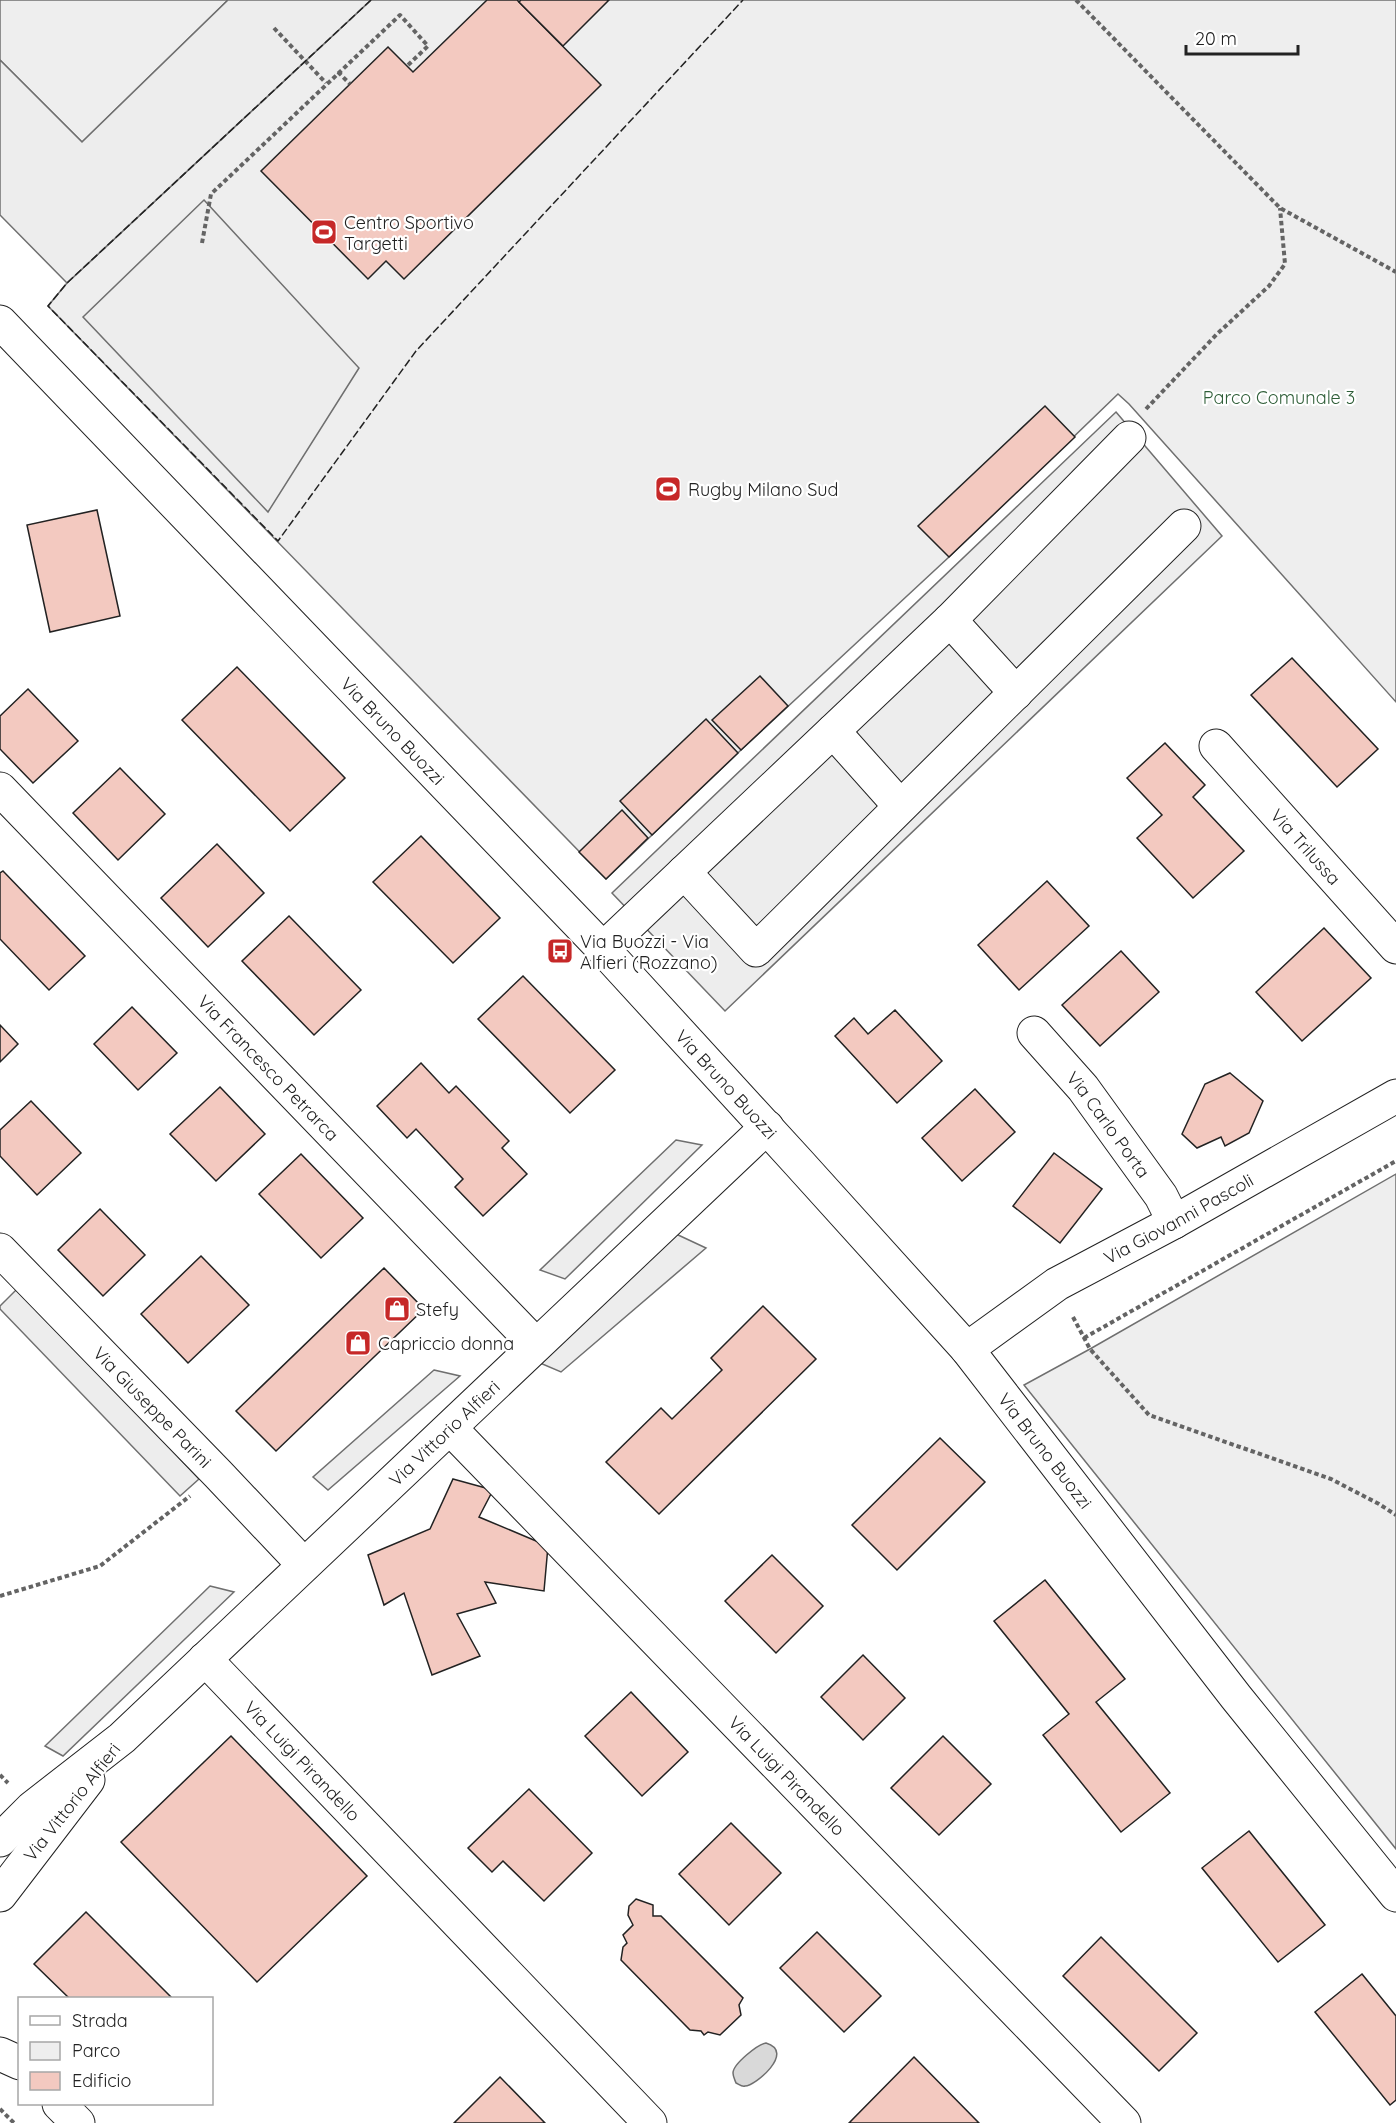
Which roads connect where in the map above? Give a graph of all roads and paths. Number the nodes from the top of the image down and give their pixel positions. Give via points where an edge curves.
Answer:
1 (1076, 0) edge
2 (274, 28) dead end
3 (406, 66) dead end
4 (338, 72) junction
5 (326, 83) junction
6 (350, 84) dead end
7 (1280, 208) junction
8 (202, 243) dead end
9 (1396, 272) edge
10 (0, 322) edge
11 (1129, 438) joint
12 (1184, 526) dead end
13 (950, 620) junction
14 (1016, 693) junction
15 (833, 731) junction
16 (1216, 746) dead end
17 (0, 789) edge
18 (900, 806) junction
19 (684, 872) junction
20 (1396, 947) edge
21 (603, 949) junction
22 (1034, 1033) dead end
23 (1396, 1096) edge
24 (767, 1128) junction
25 (1396, 1161) edge
26 (1174, 1222) junction
27 (0, 1250) edge
28 (1057, 1284) junction
29 (1084, 1338) junction
30 (536, 1346) junction
31 (966, 1349) junction
32 (450, 1428) junction
33 (218, 1474) junction
34 (1396, 1515) edge
35 (304, 1565) junction
36 (0, 1596) edge
37 (205, 1659) junction
38 (122, 1738) junction
39 (0, 1840) edge
40 (0, 1895) edge
41 (1396, 1895) edge
42 (0, 2054) edge
43 (18, 2062) edge
44 (61, 2105) edge
45 (0, 2109) edge
46 (14, 2123) edge
47 (78, 2123) edge
48 (650, 2123) edge
49 (1124, 2123) edge

1 - 7 path
2 - 5 path
3 - 4 path via 428,45 399,15
4 - 5 path
4 - 6 path
5 - 8 path via 211,194
7 - 9 path
7 - 11 path via 1284,264 1269,286 1147,407
10 - 21 street, Via Bruno Buozzi
11 - 13 street
12 - 14 street
13 - 14 street
13 - 15 street
14 - 18 street
15 - 18 street
15 - 19 street
16 - 20 street, Via Trilussa
17 - 30 street, Via Francesco Petrarca
18 - 19 street via 756,950
19 - 21 street
21 - 24 street, Via Bruno Buozzi
22 - 26 street, Via Carlo Porta via 1083,1088 1161,1196
23 - 26 street, Via Giovanni Pascoli
24 - 30 street, Via Vittorio Alfieri
24 - 31 street, Via Bruno Buozzi
25 - 29 path
26 - 28 street, Via Giovanni Pascoli
27 - 33 street, Via Giuseppe Parini
28 - 29 path
28 - 31 street, Via Giovanni Pascoli
29 - 34 path via 1149,1415 1331,1479
30 - 32 street, Via Vittorio Alfieri
31 - 41 street, Via Bruno Buozzi via 1236,1697
32 - 35 street, Via Vittorio Alfieri
32 - 49 street, Via Luigi Pirandello
33 - 35 street, Via Giuseppe Parini
33 - 36 path via 100,1566
35 - 37 street, Via Vittorio Alfieri
37 - 38 street, Via Vittorio Alfieri
37 - 48 street, Via Luigi Pirandello
38 - 39 street, Via Vittorio Alfieri via 32,1808
38 - 40 street, Via Vittorio Alfieri
42 - 43 street
44 - 47 street
45 - 46 path

